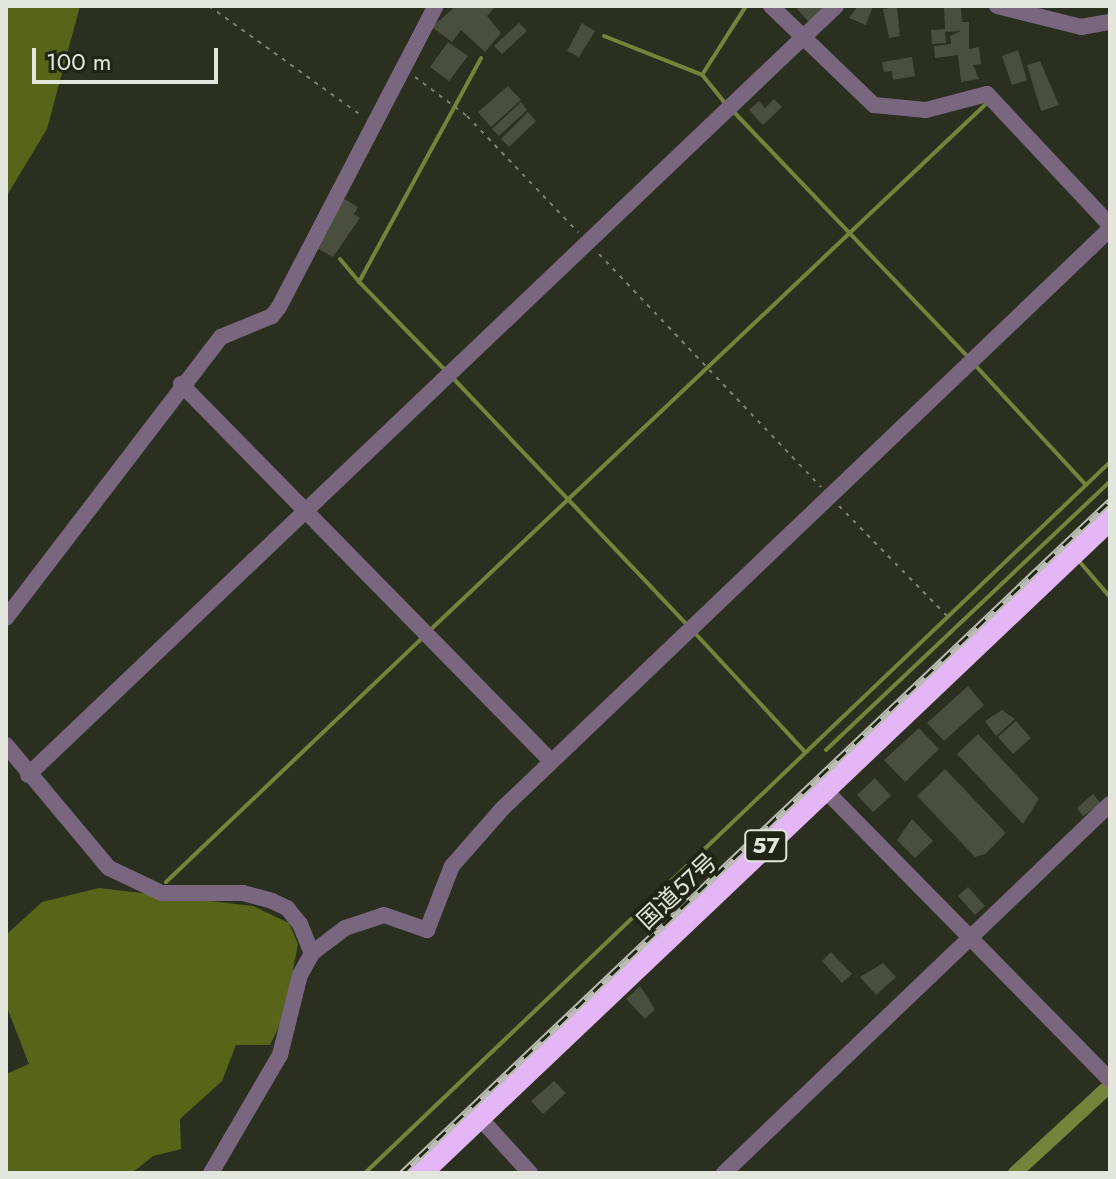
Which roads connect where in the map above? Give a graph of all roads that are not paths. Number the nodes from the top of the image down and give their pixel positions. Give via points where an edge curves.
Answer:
1 (436, 6) edge
2 (771, 6) edge
3 (836, 6) edge
4 (997, 6) edge
5 (1110, 22) edge
6 (803, 37) junction
7 (1110, 227) edge
8 (181, 384) junction
9 (304, 512) junction
10 (1110, 518) edge
11 (6, 618) edge
12 (6, 745) edge
13 (550, 760) junction
14 (28, 775) junction
15 (826, 791) junction
16 (1110, 804) edge
17 (974, 936) junction
18 (312, 953) junction
19 (1110, 1080) edge
20 (479, 1117) junction
21 (211, 1173) edge
22 (420, 1173) edge
23 (530, 1173) edge
24 (724, 1173) edge

1 - 8 street via 272,316 221,337
2 - 6 street
3 - 6 street
4 - 5 street via 1081,27
6 - 7 street via 874,105 926,110 987,94
6 - 9 street
7 - 13 street
8 - 9 street
8 - 11 street
9 - 13 street
9 - 14 street
10 - 15 highway, 国道57号 / 57
12 - 14 street
13 - 18 street via 452,866 427,930 384,915 345,928
14 - 18 street via 109,868 162,893 243,893 272,901 287,908 300,924
15 - 17 street
15 - 20 highway, 国道57号 / 57
16 - 17 street
17 - 19 street
17 - 24 street
18 - 21 street via 300,975 280,1055
20 - 22 highway, 国道57号 / 57
20 - 23 street

